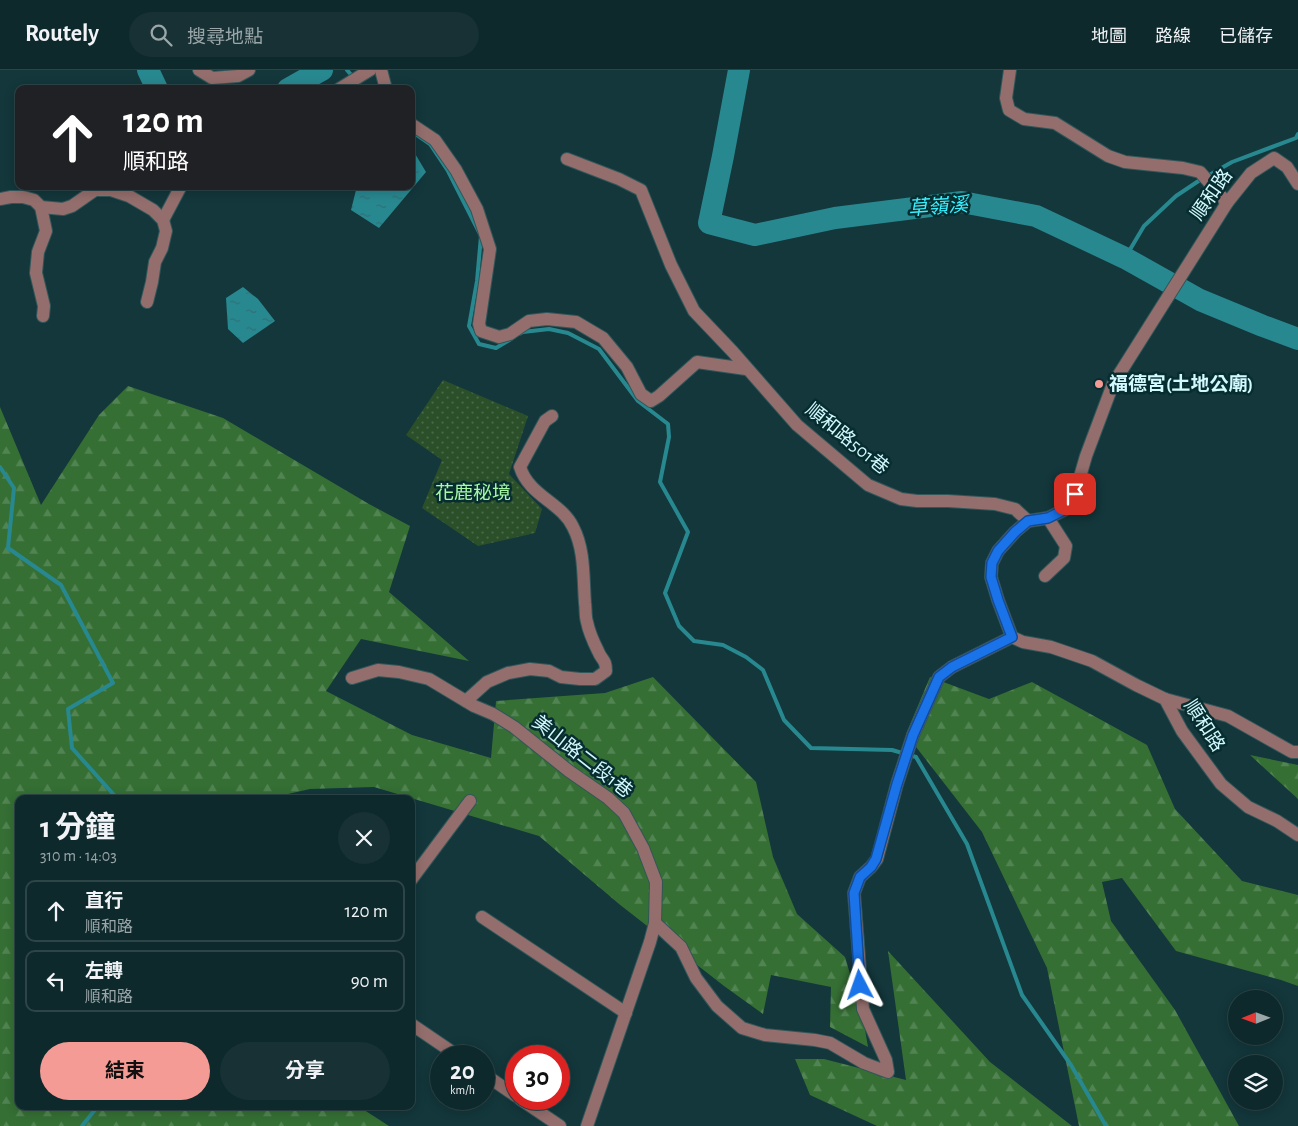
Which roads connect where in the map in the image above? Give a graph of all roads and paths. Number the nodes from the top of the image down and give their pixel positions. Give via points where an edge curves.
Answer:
1 (198, 70) edge
2 (249, 70) edge
3 (370, 70) edge
4 (381, 70) edge
5 (1010, 70) edge
6 (345, 85) edge
7 (385, 85) edge
8 (415, 127) edge
9 (567, 159) dead end
10 (1298, 184) edge
11 (179, 190) edge
12 (0, 199) edge
13 (1227, 202) junction
14 (41, 207) junction
15 (163, 220) junction
16 (147, 302) dead end
17 (43, 316) dead end
18 (746, 369) junction
19 (552, 416) dead end
20 (1048, 518) junction
21 (1028, 521) junction
22 (1045, 576) dead end
23 (1012, 637) junction
24 (352, 678) dead end
25 (1165, 699) junction
26 (466, 701) junction
27 (1298, 752) edge
28 (470, 801) dead end
29 (1298, 835) edge
30 (415, 875) edge
31 (482, 917) dead end
32 (655, 923) junction
33 (626, 1013) junction
34 (415, 1027) edge
35 (442, 1045) edge
36 (536, 1110) edge
37 (560, 1126) edge
38 (587, 1126) edge

1 - 2 street via 212,78 238,76
3 - 6 street
4 - 7 street
5 - 13 street via 1006,98 1010,110 1024,119 1055,123 1108,156 1125,162 1200,172
8 - 18 street via 435,140 456,170 477,209 485,233 490,250 479,324 481,331 498,337 510,334 529,321 576,322 603,338 627,367 641,394 650,401 698,362
9 - 18 street, 順和路501巷 via 641,190 671,265 694,311
10 - 13 street, 順和路 via 1287,167 1274,158 1251,173
11 - 15 street
12 - 14 street via 23,197 34,200
13 - 20 street, 順和路 via 1113,384 1075,494 1066,509
14 - 15 street via 63,210 95,190 111,190 154,210
14 - 17 street via 46,231 38,252 36,273 44,306
15 - 16 street via 166,231
18 - 21 street, 順和路501巷 via 796,425 868,485 901,499 995,504 1015,509
19 - 26 street via 545,421 520,467 539,494 563,513 573,526 582,553 586,620 592,639 606,663 606,671 595,679 561,677 549,671 530,669 508,673 487,682
20 - 21 street
20 - 22 street via 1066,546 1064,558
21 - 23 street via 998,551 992,563 991,577
23 - 25 street, 順和路 via 1092,661
23 - 32 street via 952,667 939,677 913,735 876,859 860,877 854,893 863,1009 886,1060 888,1072 864,1063 830,1043 765,1035 742,1028 717,1006 696,978 681,947
24 - 26 street, 美山路二段1巷 via 378,670 399,672 429,679
25 - 27 street via 1228,716 1292,752
25 - 29 street, 順和路 via 1182,732 1221,784 1248,807
26 - 32 street, 美山路二段1巷 via 514,727 624,813 643,848 656,882
28 - 30 street
31 - 33 street
32 - 33 street, 美山路二段1巷
33 - 38 street, 美山路二段1巷
34 - 35 street
36 - 37 street

